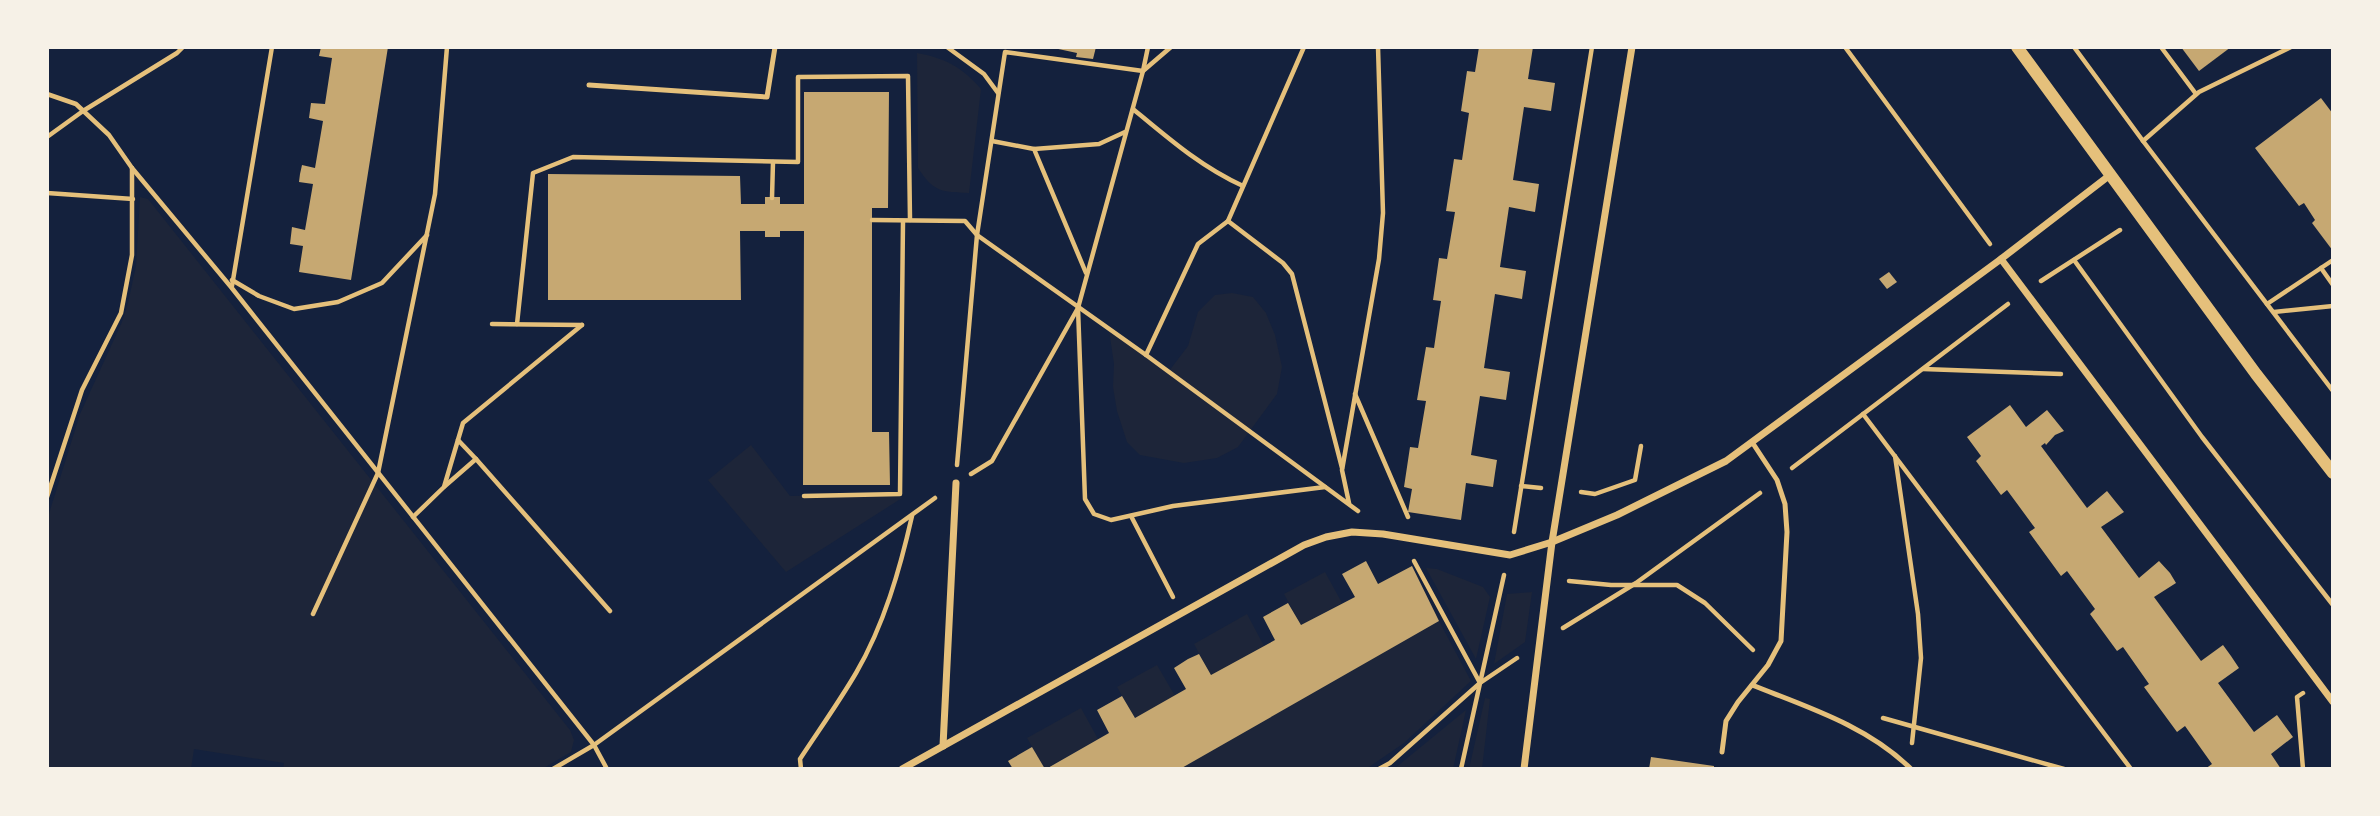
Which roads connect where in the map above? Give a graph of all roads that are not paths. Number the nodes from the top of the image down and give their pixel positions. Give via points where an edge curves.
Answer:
1 (775, 47) edge
2 (1632, 47) edge
3 (2017, 47) edge
4 (589, 85) dead end
5 (2110, 174) junction
6 (2001, 259) junction
7 (1752, 442) junction
8 (2333, 473) edge
9 (956, 483) road end
10 (1552, 542) junction
11 (1752, 685) junction
12 (2333, 702) edge
13 (943, 746) junction
14 (1721, 752) dead end
15 (1910, 767) edge
16 (902, 769) edge
17 (1524, 769) edge

1 - 4 lane via 767,97
2 - 10 street
3 - 5 street
5 - 6 street
5 - 8 street
6 - 7 street
6 - 12 street
7 - 10 street via 1726,461
7 - 11 lane via 1777,480 1787,533 1781,641
9 - 13 street
10 - 13 street via 1510,555 1383,534 1326,537 1304,545
10 - 17 street
11 - 14 lane via 1726,721
11 - 15 lane via 1852,727
13 - 16 street

